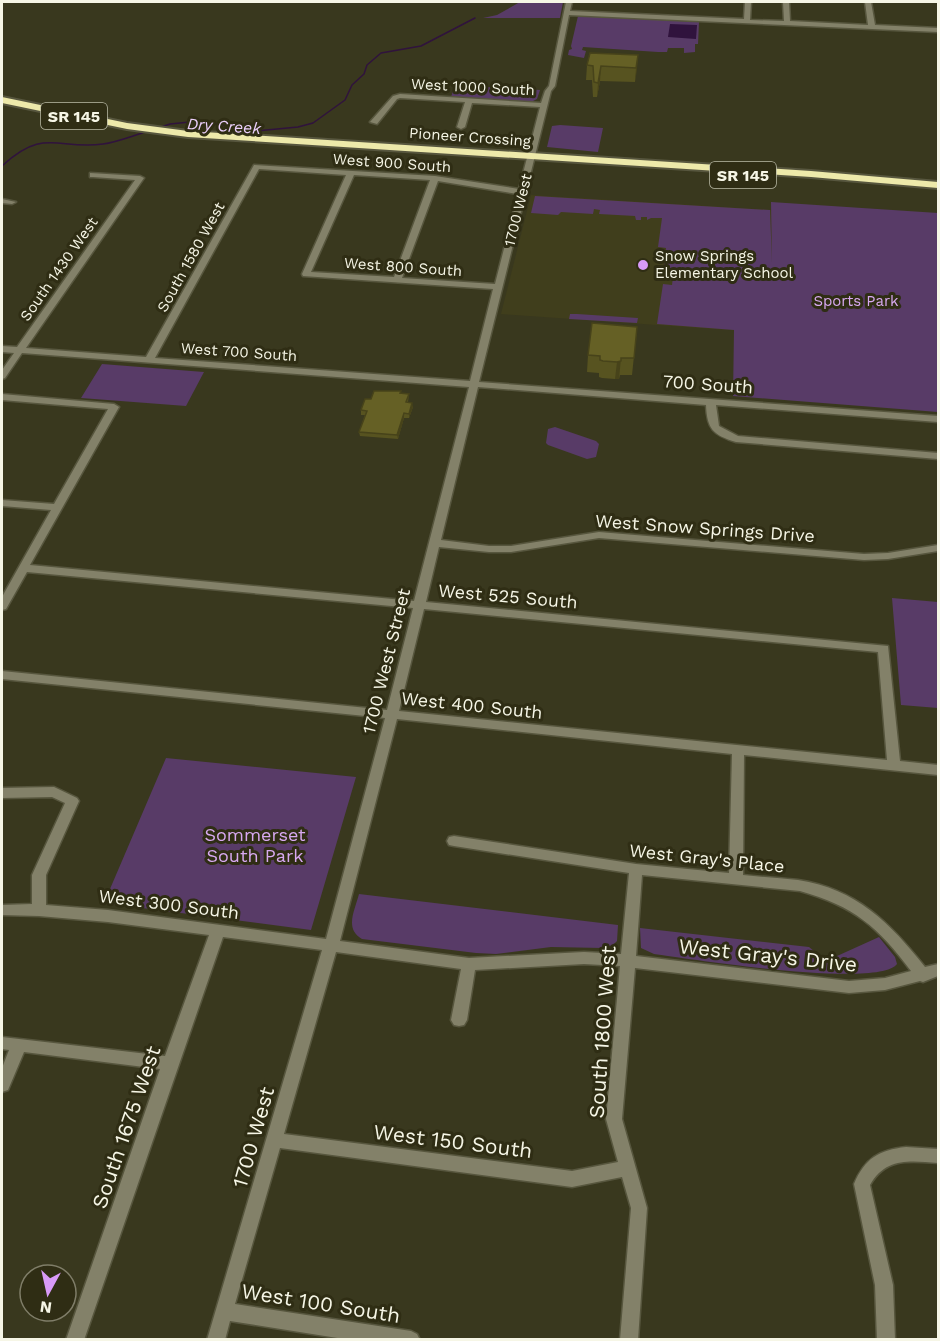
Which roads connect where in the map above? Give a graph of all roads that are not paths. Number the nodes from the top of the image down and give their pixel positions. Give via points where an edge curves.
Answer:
1 (569, 2) edge
2 (748, 2) edge
3 (786, 2) edge
4 (868, 2) edge
5 (567, 13) junction
6 (747, 22) junction
7 (787, 24) junction
8 (872, 28) junction
9 (939, 30) edge
10 (2, 100) edge
11 (470, 100) junction
12 (545, 105) junction
13 (2, 106) edge
14 (374, 122) dead end
15 (460, 127) dead end
16 (146, 132) junction
17 (531, 159) junction
18 (257, 168) joint
19 (351, 173) junction
20 (93, 175) dead end
21 (435, 178) junction
22 (939, 185) edge
23 (939, 190) edge
24 (523, 192) junction
25 (2, 201) edge
26 (12, 202) dead end
27 (397, 280) junction
28 (499, 287) junction
29 (2, 349) edge
30 (20, 351) junction
31 (149, 360) junction
32 (2, 376) edge
33 (475, 384) junction
34 (2, 397) edge
35 (711, 401) junction
36 (939, 419) edge
37 (939, 456) edge
38 (2, 503) edge
39 (56, 507) junction
40 (434, 543) junction
41 (939, 548) edge
42 (22, 568) junction
43 (419, 605) junction
44 (2, 606) edge
45 (2, 675) edge
46 (391, 714) junction
47 (738, 751) junction
48 (894, 766) junction
49 (939, 770) edge
50 (2, 793) edge
51 (454, 841) dead end
52 (636, 868) junction
53 (736, 879) junction
54 (39, 909) junction
55 (2, 910) edge
56 (218, 930) junction
57 (330, 946) junction
58 (628, 962) junction
59 (469, 964) junction
60 (939, 970) edge
61 (923, 976) junction
62 (459, 1020) dead end
63 (2, 1043) edge
64 (19, 1044) junction
65 (170, 1064) junction
66 (2, 1085) edge
67 (273, 1140) junction
68 (939, 1156) edge
69 (627, 1168) junction
70 (224, 1311) junction
71 (75, 1340) edge
72 (216, 1340) edge
73 (411, 1340) edge
74 (629, 1340) edge
75 (886, 1340) edge

1 - 5 street, 1700 West
2 - 6 street
3 - 7 street
4 - 8 street
5 - 6 street
5 - 12 street, 1700 West
6 - 7 street
7 - 8 street
8 - 9 street
10 - 16 highway, Pioneer Crossing / SR 145
11 - 12 street, West 1000 South
11 - 14 street, West 1000 South via 395,97
11 - 15 street
12 - 17 street, 1700 West
13 - 16 highway, Pioneer Crossing / SR 145
16 - 17 highway, Pioneer Crossing / SR 145 via 206,141
17 - 22 highway, Pioneer Crossing / SR 145
17 - 23 highway, Pioneer Crossing / SR 145
17 - 24 street, 1700 West
18 - 19 street, West 900 South
18 - 31 street, South 1580 West
19 - 21 street, West 900 South
19 - 27 street, West 800 South via 306,274
20 - 30 street, South 1430 West via 140,178
21 - 24 street, West 900 South
21 - 27 street
24 - 28 street, 1700 West
25 - 26 street
27 - 28 street, West 800 South
28 - 33 street, 1700 West
29 - 30 street, West 700 South
30 - 31 street, West 700 South
30 - 32 street, South 1430 West
31 - 33 street, West 700 South
33 - 35 street, 700 South
33 - 40 street, 1700 West Street
34 - 39 street via 114,407
35 - 36 street, 700 South
35 - 37 street via 712,424 717,433 736,439
38 - 39 street
39 - 42 street
40 - 41 street, West Snow Springs Drive via 521,548 599,535 864,557
40 - 43 street, 1700 West Street
42 - 43 street, West 525 South
42 - 44 street
43 - 46 street, 1700 West Street
43 - 48 street, West 525 South via 884,649
45 - 46 street, West 400 South
46 - 47 street, West 400 South
46 - 57 street, 1700 West Street
47 - 48 street, West 400 South
47 - 53 street
48 - 49 street, West 400 South
50 - 54 street via 54,792 72,801 39,875
51 - 52 street, West Gray's Place
52 - 53 street, West Gray's Place
52 - 58 street, South 1800 West
53 - 61 street, West Gray's Place via 800,886 848,900 880,924
54 - 55 street, West 300 South
54 - 56 street, West 300 South
56 - 57 street, West 300 South
56 - 65 street, South 1675 West
57 - 59 street, West 300 South
57 - 67 street, 1700 West
58 - 59 street, West Gray's Drive via 574,957
58 - 61 street, West Gray's Drive via 849,987
58 - 69 street, South 1800 West via 614,1119
59 - 62 street
60 - 61 street, West Gray's Drive
63 - 64 street
64 - 65 street
64 - 66 street
65 - 71 street, South 1675 West
67 - 69 street, West 150 South via 572,1179
67 - 70 street, 1700 West
68 - 75 street via 918,1153 889,1158 874,1164 862,1184 884,1285
69 - 74 street, South 1800 West via 639,1209
70 - 72 street, 1700 West
70 - 73 street, West 100 South

